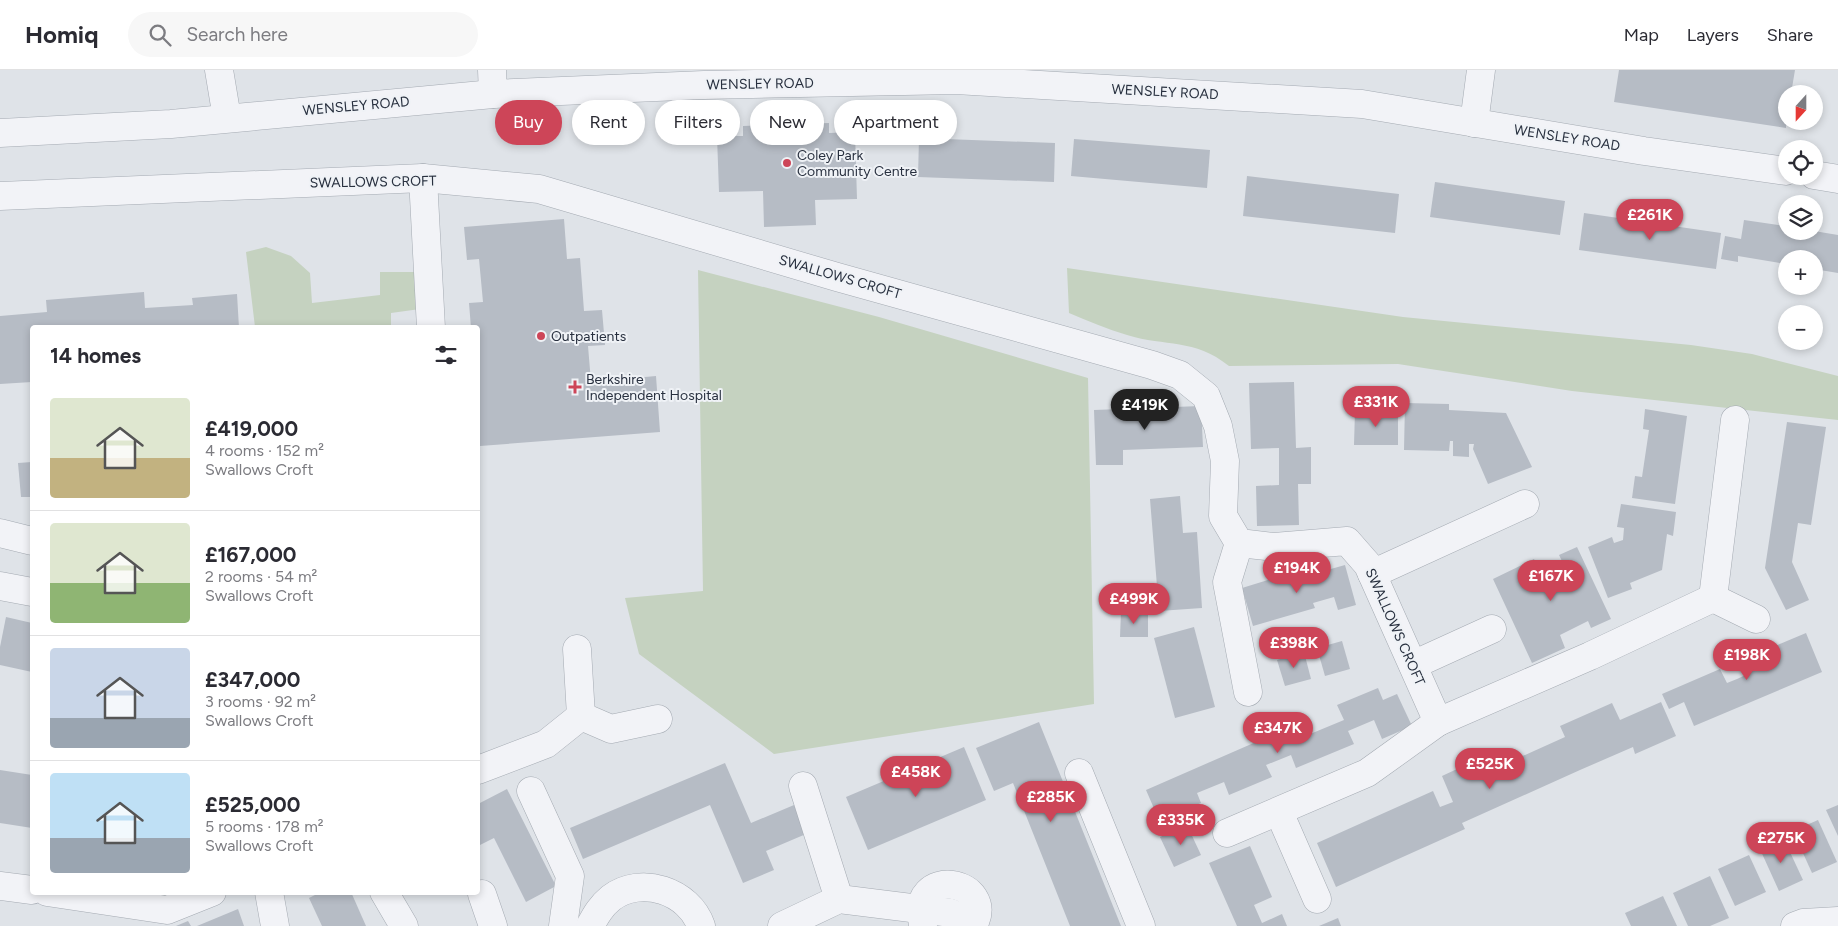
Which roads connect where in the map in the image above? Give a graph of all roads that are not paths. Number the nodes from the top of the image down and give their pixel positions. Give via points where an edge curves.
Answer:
1 (219, 70) edge
2 (1481, 70) edge
3 (492, 82) edge
4 (227, 118) junction
5 (1474, 123) junction
6 (0, 133) edge
7 (1778, 170) edge
8 (1823, 176) edge
9 (423, 178) junction
10 (1838, 179) edge
11 (0, 196) edge
12 (431, 325) edge
13 (1735, 420) dead end
14 (1524, 504) dead end
15 (0, 533) edge
16 (30, 540) edge
17 (1239, 543) junction
18 (1372, 574) junction
19 (0, 586) edge
20 (30, 592) edge
21 (1714, 598) junction
22 (1756, 619) dead end
23 (1492, 629) dead end
24 (577, 649) dead end
25 (1412, 665) junction
26 (1248, 692) dead end
27 (580, 716) junction
28 (658, 719) dead end
29 (1438, 722) junction
30 (480, 766) edge
31 (1079, 773) dead end
32 (803, 786) dead end
33 (531, 791) dead end
34 (1279, 812) junction
35 (1227, 833) dead end
36 (0, 886) edge
37 (30, 890) edge
38 (482, 894) dead end
39 (67, 895) edge
40 (204, 895) edge
41 (270, 895) edge
42 (386, 895) edge
43 (839, 899) junction
44 (1318, 899) dead end
45 (922, 917) edge
46 (1838, 921) edge
47 (965, 922) edge
48 (1133, 924) edge
49 (275, 926) edge
50 (404, 926) edge
51 (493, 926) edge
52 (563, 926) edge
53 (590, 926) edge
54 (701, 926) edge
55 (782, 926) edge
56 (1795, 926) edge

1 - 4 street
2 - 5 street
3 - 4 street, WENSLEY ROAD
3 - 5 street, WENSLEY ROAD via 704,85 956,80 1362,104
4 - 6 street, WENSLEY ROAD
5 - 7 street, WENSLEY ROAD
8 - 10 street
9 - 11 street, SWALLOWS CROFT
9 - 12 street
9 - 17 street, SWALLOWS CROFT via 539,189 1180,375 1206,396 1218,426 1224,461 1223,516
13 - 21 street
14 - 18 street
15 - 16 street
17 - 18 street, SWALLOWS CROFT via 1274,547 1348,541
17 - 26 street via 1226,582
18 - 25 street, SWALLOWS CROFT
19 - 20 street
21 - 22 street
21 - 29 street
23 - 25 street
24 - 27 street
25 - 29 street, SWALLOWS CROFT
27 - 28 street via 611,730
27 - 30 street via 546,744
29 - 34 street via 1367,773
31 - 48 street
32 - 43 street
33 - 52 street via 570,876
34 - 35 street
34 - 44 street
36 - 37 street
38 - 51 street
39 - 40 street via 167,910
41 - 49 street
42 - 50 street
43 - 45 street
43 - 55 street
45 - 47 street
46 - 56 street
53 - 54 street via 598,910 612,897 629,889 647,886 667,891 685,902

